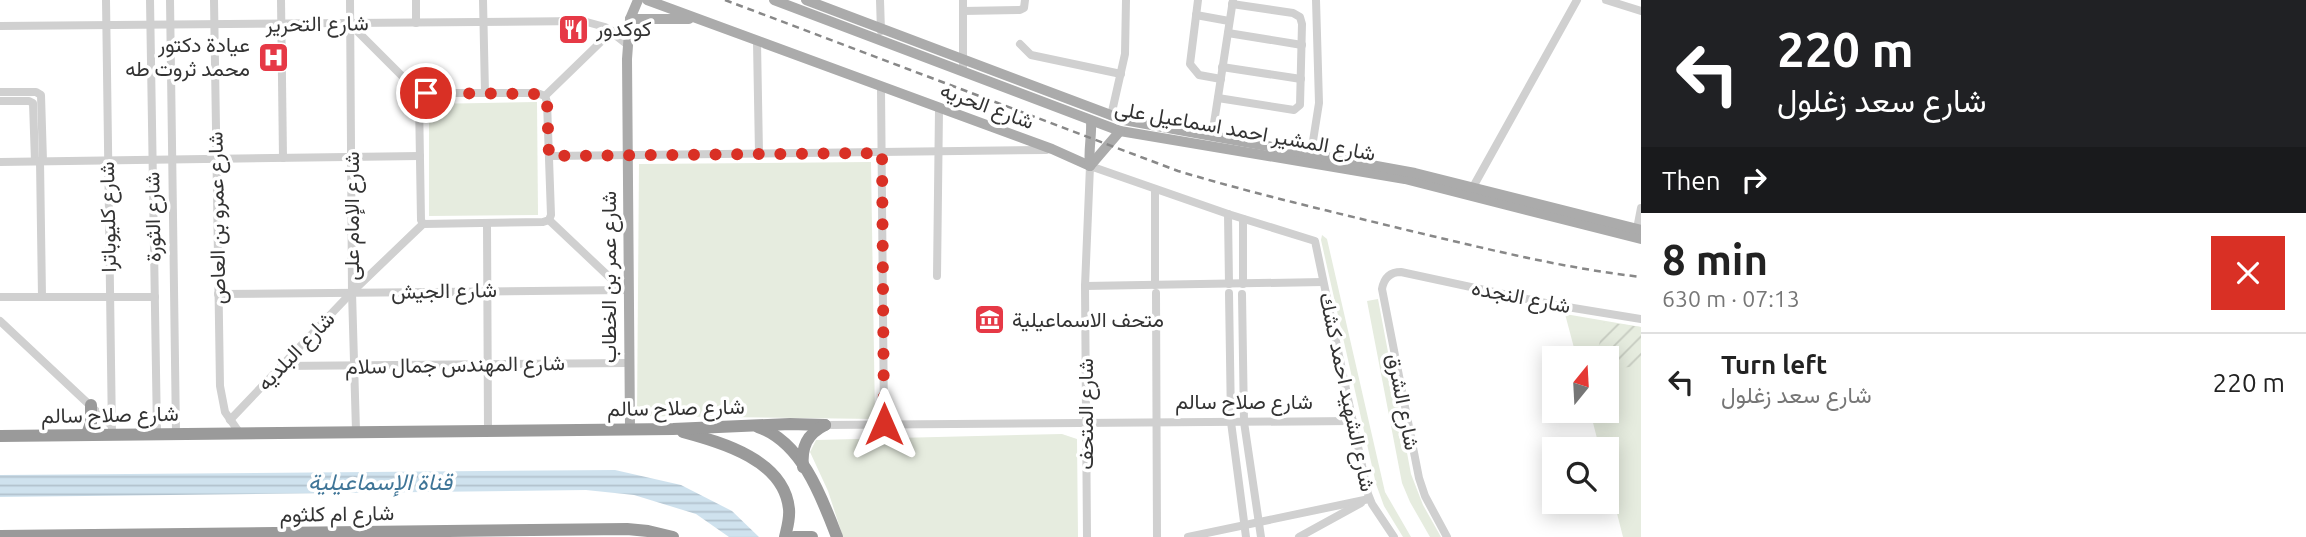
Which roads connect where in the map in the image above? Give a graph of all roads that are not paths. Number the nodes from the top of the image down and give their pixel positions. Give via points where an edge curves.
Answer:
1 (106, 0) edge
2 (150, 0) edge
3 (170, 0) edge
4 (214, 0) edge
5 (281, 0) edge
6 (350, 0) edge
7 (416, 0) edge
8 (483, 0) edge
9 (638, 0) edge
10 (648, 0) edge
11 (774, 0) edge
12 (806, 0) edge
13 (880, 0) edge
14 (963, 0) edge
15 (1025, 0) edge
16 (1126, 0) edge
17 (1198, 0) edge
18 (1317, 0) edge
19 (1577, 0) edge
20 (1606, 0) edge
21 (1233, 2) edge
22 (796, 4) edge
23 (963, 11) junction
24 (1641, 11) edge
25 (1196, 15) junction
26 (695, 18) junction
27 (630, 19) junction
28 (1230, 21) junction
29 (484, 22) junction
30 (350, 23) junction
31 (416, 23) junction
32 (281, 24) junction
33 (170, 25) junction
34 (214, 25) junction
35 (0, 26) edge
36 (107, 26) junction
37 (151, 26) junction
38 (612, 31) junction
39 (1228, 33) junction
40 (880, 35) junction
41 (757, 42) junction
42 (1020, 44) dead end
43 (628, 45) junction
44 (1302, 45) junction
45 (963, 66) junction
46 (1223, 66) junction
47 (1121, 74) junction
48 (1221, 79) junction
49 (1301, 79) junction
50 (881, 88) junction
51 (0, 92) edge
52 (485, 93) junction
53 (421, 95) junction
54 (545, 96) junction
55 (1218, 98) junction
56 (0, 101) edge
57 (939, 109) junction
58 (1111, 116) junction
59 (1091, 121) junction
60 (1120, 131) junction
61 (1212, 136) junction
62 (1052, 149) junction
63 (937, 152) junction
64 (882, 153) junction
65 (759, 154) junction
66 (627, 155) junction
67 (420, 156) junction
68 (549, 156) junction
69 (283, 158) junction
70 (352, 158) junction
71 (1310, 158) junction
72 (216, 159) junction
73 (107, 160) junction
74 (152, 160) junction
75 (172, 160) junction
76 (39, 161) junction
77 (0, 162) edge
78 (1090, 166) junction
79 (1396, 173) junction
80 (1473, 187) junction
81 (1155, 190) junction
82 (1517, 202) junction
83 (1641, 208) edge
84 (1227, 214) junction
85 (1243, 219) junction
86 (549, 220) junction
87 (423, 224) junction
88 (487, 224) junction
89 (1639, 234) edge
90 (1315, 241) joint
91 (1401, 272) joint
92 (937, 276) dead end
93 (1323, 282) junction
94 (1242, 284) junction
95 (1085, 286) junction
96 (1229, 288) junction
97 (625, 289) junction
98 (1155, 289) junction
99 (488, 291) junction
100 (352, 292) junction
101 (218, 294) junction
102 (1242, 294) dead end
103 (0, 297) edge
104 (42, 297) junction
105 (109, 297) junction
106 (155, 297) junction
107 (1641, 319) edge
108 (0, 321) edge
109 (1230, 353) junction
110 (1242, 353) junction
111 (629, 363) junction
112 (488, 364) junction
113 (281, 366) junction
114 (354, 366) junction
115 (91, 405) junction
116 (175, 413) junction
117 (156, 415) junction
118 (230, 420) junction
119 (1353, 421) junction
120 (1086, 422) junction
121 (1157, 422) junction
122 (1231, 422) junction
123 (1244, 422) junction
124 (884, 424) junction
125 (825, 425) junction
126 (755, 426) junction
127 (630, 429) junction
128 (673, 429) junction
129 (112, 430) junction
130 (488, 430) junction
131 (239, 432) junction
132 (356, 432) junction
133 (157, 433) junction
134 (176, 433) junction
135 (87, 434) junction
136 (0, 436) edge
137 (803, 467) junction
138 (1369, 499) junction
139 (1259, 522) junction
140 (1244, 526) junction
141 (0, 536) edge
142 (673, 537) edge
143 (785, 537) edge
144 (794, 537) edge
145 (812, 537) edge
146 (837, 537) edge
147 (1087, 537) edge
148 (1157, 537) edge
149 (1188, 537) edge
150 (1246, 537) edge
151 (1261, 537) edge
152 (1299, 537) edge
153 (1394, 537) edge
154 (1447, 537) edge

1 - 36 street, شارع كليوباترا
2 - 37 street, شارع الثورة
3 - 33 street, شارع الثورة
4 - 34 street, شارع عمرو بن العاص
5 - 32 street
6 - 30 street, شارع الإمام على
7 - 31 street
8 - 29 street
9 - 27 main road, شارع عمر بن الخطاب
10 - 26 main road, شارع الحريه
11 - 22 main road, شارع المشير احمد اسماعيل على
12 - 40 main road, شارع المشير احمد اسماعيل على
13 - 40 street
14 - 23 street
15 - 23 street via 1020,10
16 - 47 street
17 - 25 street
18 - 71 street via 1319,103
19 - 80 street
20 - 24 street
21 - 28 street
21 - 44 street via 1296,14 1302,21
22 - 40 main road, شارع المشير احمد اسماعيل على
23 - 45 street
25 - 28 street
25 - 48 street via 1191,67 1199,75
26 - 27 main road
26 - 41 main road, شارع الحريه
27 - 43 main road, شارع عمر بن الخطاب
28 - 39 street
29 - 31 street, شارع التحرير
29 - 38 street, شارع التحرير via 583,21
29 - 52 street
30 - 31 street, شارع التحرير
30 - 32 street, شارع التحرير
30 - 53 street
30 - 70 street, شارع الإمام على
32 - 34 street, شارع التحرير
32 - 69 street
33 - 34 street, شارع التحرير
33 - 37 street, شارع التحرير
33 - 75 street, شارع الثورة
34 - 72 street, شارع عمرو بن العاص
35 - 36 street, شارع التحرير
36 - 37 street, شارع التحرير
36 - 73 street, شارع كليوباترا
37 - 74 street, شارع الثورة
38 - 43 street, شارع التحرير
38 - 54 street
39 - 44 street
39 - 46 street
40 - 45 main road, شارع المشير احمد اسماعيل على
41 - 50 main road, شارع الحريه
41 - 65 street
42 - 47 street via 1031,55
43 - 66 main road, شارع عمر بن الخطاب
44 - 49 street
45 - 58 main road, شارع المشير احمد اسماعيل على
45 - 59 main road, شارع المشير احمد اسماعيل على
46 - 48 street
46 - 49 street
47 - 58 street
48 - 55 street
49 - 55 street via 1296,109
50 - 57 main road, شارع الحريه
50 - 64 street
51 - 76 street via 41,94
52 - 53 street
52 - 54 street
53 - 67 street
54 - 68 street
55 - 61 street
56 - 76 street via 33,103
57 - 62 main road, شارع الحريه
57 - 63 street
58 - 61 main road, شارع المشير احمد اسماعيل على
59 - 60 main road, شارع المشير احمد اسماعيل على
59 - 78 main road
60 - 71 main road, شارع المشير احمد اسماعيل على
60 - 78 main road
61 - 71 main road, شارع المشير احمد اسماعيل على
62 - 63 street
62 - 78 main road, شارع الحريه
63 - 64 street
63 - 92 street
64 - 65 street
64 - 124 street
65 - 66 street
66 - 68 street
66 - 97 main road, شارع عمر بن الخطاب
67 - 70 street
67 - 87 street
68 - 86 street
69 - 70 street
69 - 72 street
70 - 100 street, شارع الإمام على
71 - 79 main road, شارع المشير احمد اسماعيل على
72 - 75 street
72 - 101 street, شارع عمرو بن العاص
73 - 74 street
73 - 76 street
73 - 105 street, شارع كليوباترا
74 - 75 street
74 - 106 street, شارع الثورة
75 - 116 street, شارع الثورة
76 - 77 street
76 - 104 street
78 - 81 street, شارع الحريه
78 - 95 street, شارع المتحف
79 - 80 main road, شارع المشير احمد اسماعيل على
79 - 82 main road, شارع المشير احمد اسماعيل على
80 - 82 main road, شارع المشير احمد اسماعيل على
81 - 84 street, شارع الحريه
81 - 98 street
82 - 89 main road, شارع المشير احمد اسماعيل على
83 - 89 street
84 - 85 street, شارع الحريه
84 - 96 street
85 - 90 street, شارع الحريه
85 - 94 street
86 - 88 street
86 - 97 street
87 - 88 street
87 - 100 street, شارع البلديه
88 - 99 street
90 - 93 street, شارع الشهيد احمد كشك
91 - 107 street, شارع النجده
91 - 154 street, شارع الشرق via 1388,276 1382,289 1419,478
93 - 94 street
93 - 119 street, شارع الشهيد احمد كشك
94 - 96 street
95 - 98 street
95 - 120 street, شارع المتحف
96 - 98 street
96 - 109 street
97 - 99 street, شارع الجيش
97 - 111 main road, شارع عمر بن الخطاب
98 - 121 street
99 - 100 street, شارع الجيش
99 - 112 street
100 - 101 street, شارع الجيش
100 - 113 street, شارع البلديه
100 - 114 street, شارع الإمام على
101 - 118 street, شارع عمرو بن العاص via 220,395
102 - 110 street
103 - 104 street
104 - 105 street
105 - 106 street
105 - 129 street, شارع كليوباترا
106 - 117 street, شارع الثورة
108 - 115 street
109 - 110 street
109 - 122 street
110 - 123 street
111 - 112 street, شارع المهندس جمال سلام
111 - 127 main road, شارع عمر بن الخطاب
112 - 114 street, شارع المهندس جمال سلام
112 - 130 street
113 - 114 street, شارع المهندس جمال سلام
113 - 118 street, شارع البلديه
114 - 132 street, شارع الإمام على
115 - 129 street
115 - 135 highway
116 - 117 street via 166,420
116 - 134 street, شارع الثورة
117 - 133 street, شارع الثورة
118 - 131 street, شارع عمرو بن العاص
119 - 123 street, شارع صلاح سالم
119 - 138 street, شارع الشهيد احمد كشك
120 - 121 street, شارع صلاح سالم
120 - 124 street, شارع صلاح سالم
120 - 147 street, شارع المتحف
121 - 122 street, شارع صلاح سالم
121 - 148 street
122 - 123 street, شارع صلاح سالم
122 - 140 street
123 - 139 street
124 - 125 street, شارع صلاح سالم
125 - 126 highway, شارع صلاح سالم
125 - 137 highway via 808,437
126 - 128 highway, شارع صلاح سالم
126 - 137 highway via 779,437
127 - 128 highway, شارع صلاح سالم
127 - 130 highway, شارع صلاح سالم
128 - 143 highway via 738,452 774,474 789,509
129 - 133 highway, شارع صلاح سالم
129 - 135 highway, شارع صلاح سالم
130 - 132 highway, شارع صلاح سالم
131 - 132 highway, شارع صلاح سالم
131 - 134 highway, شارع صلاح سالم
133 - 134 highway, شارع صلاح سالم
135 - 136 highway, شارع صلاح سالم
137 - 146 highway
138 - 139 street
138 - 152 street
138 - 153 street, شارع الشهيد احمد كشك
139 - 140 street
139 - 151 street
140 - 149 street
140 - 150 street
141 - 142 highway, شارع ام كلثوم via 627,529
144 - 145 highway

